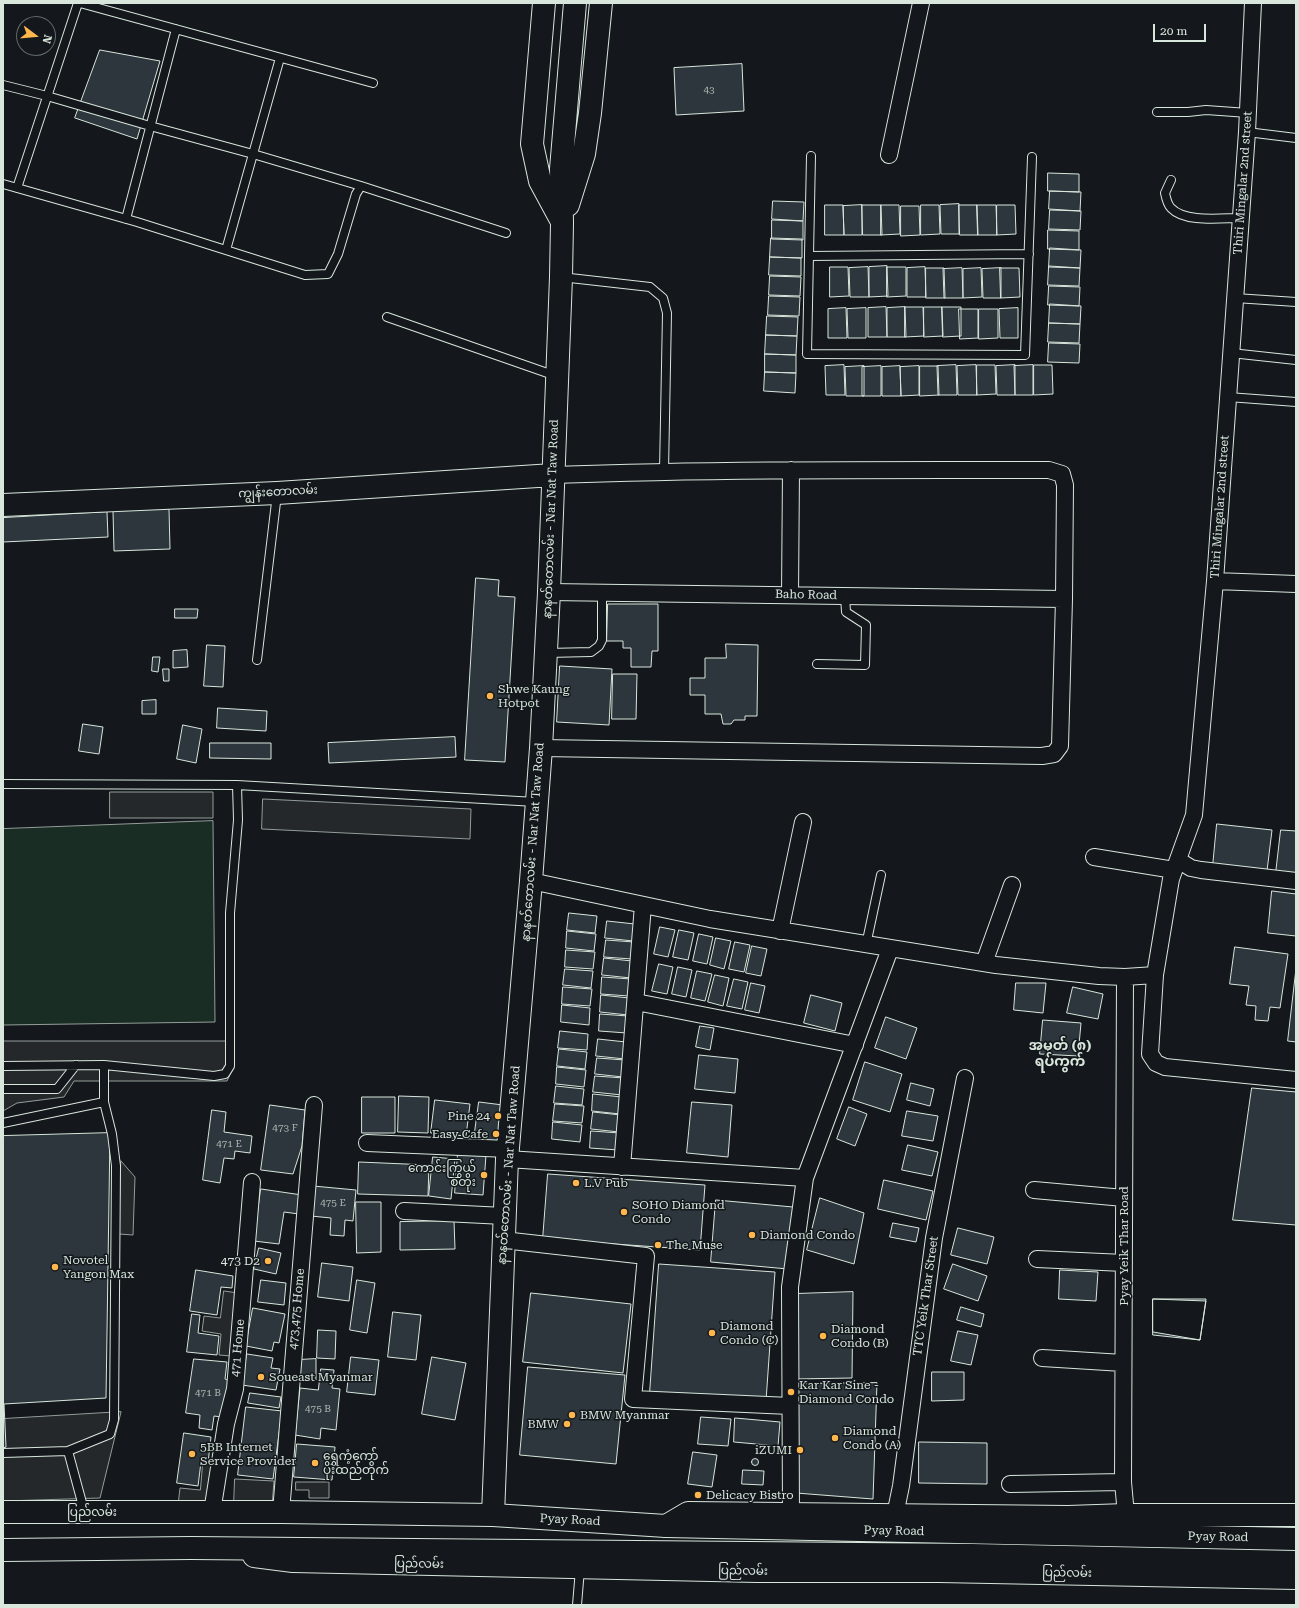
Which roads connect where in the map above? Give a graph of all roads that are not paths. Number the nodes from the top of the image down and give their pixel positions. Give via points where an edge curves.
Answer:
1 (79, 3) edge
2 (544, 3) edge
3 (575, 3) edge
4 (601, 3) edge
5 (921, 3) edge
6 (1253, 3) edge
7 (91, 4) edge
8 (176, 29) junction
9 (280, 58) junction
10 (373, 83) dead end
11 (3, 85) edge
12 (47, 96) junction
13 (1157, 112) dead end
14 (1248, 114) junction
15 (150, 126) junction
16 (1247, 132) junction
17 (1296, 138) edge
18 (253, 154) junction
19 (812, 156) dead end
20 (889, 156) dead end
21 (1032, 157) dead end
22 (1171, 180) dead end
23 (3, 184) edge
24 (361, 186) junction
25 (17, 188) junction
26 (1241, 218) junction
27 (126, 219) junction
28 (562, 223) junction
29 (506, 233) dead end
30 (226, 250) junction
31 (1029, 254) junction
32 (809, 256) junction
33 (561, 276) junction
34 (1235, 298) junction
35 (1296, 302) edge
36 (387, 317) dead end
37 (1231, 353) junction
38 (1296, 360) edge
39 (557, 376) junction
40 (1228, 397) junction
41 (1296, 402) edge
42 (791, 470) junction
43 (664, 471) junction
44 (553, 475) junction
45 (277, 493) junction
46 (3, 505) edge
47 (1215, 581) junction
48 (1296, 584) edge
49 (549, 592) junction
50 (602, 593) junction
51 (790, 595) junction
52 (845, 596) junction
53 (1064, 600) junction
54 (546, 653) junction
55 (257, 660) dead end
56 (817, 664) dead end
57 (541, 748) junction
58 (3, 784) edge
59 (237, 785) junction
60 (537, 802) junction
61 (803, 822) dead end
62 (1094, 857) dead end
63 (1176, 865) junction
64 (881, 875) dead end
65 (531, 881) junction
66 (1296, 881) edge
67 (1012, 885) dead end
68 (643, 905) junction
69 (780, 931) junction
70 (866, 945) junction
71 (890, 949) junction
72 (984, 964) junction
73 (1155, 975) junction
74 (1125, 977) junction
75 (636, 1002) junction
76 (855, 1045) junction
77 (76, 1065) junction
78 (104, 1065) junction
79 (3, 1066) edge
80 (965, 1078) dead end
81 (1296, 1080) edge
82 (3, 1089) edge
83 (104, 1102) junction
84 (314, 1105) dead end
85 (3, 1123) edge
86 (367, 1143) dead end
87 (507, 1154) junction
88 (622, 1167) junction
89 (805, 1178) junction
90 (252, 1182) dead end
91 (1034, 1190) dead end
92 (1124, 1198) junction
93 (404, 1211) dead end
94 (504, 1216) junction
95 (503, 1240) junction
96 (1038, 1259) dead end
97 (1124, 1264) junction
98 (1042, 1358) dead end
99 (1123, 1363) junction
100 (790, 1406) junction
101 (68, 1451) junction
102 (3, 1453) edge
103 (1123, 1482) junction
104 (1010, 1484) dead end
105 (84, 1511) junction
106 (3, 1512) edge
107 (212, 1512) junction
108 (281, 1512) junction
109 (895, 1514) junction
110 (493, 1515) junction
111 (791, 1515) junction
112 (1126, 1515) junction
113 (1296, 1515) edge
114 (666, 1526) junction
115 (1296, 1539) edge
116 (191, 1548) junction
117 (3, 1550) edge
118 (1296, 1562) edge
119 (580, 1568) junction
120 (1296, 1578) edge
121 (577, 1605) edge

1 - 7 lane
1 - 12 lane
2 - 28 main road via 532,144 540,181
3 - 28 main road, နာနတ်တောလမ်း - Nar Nat Taw Road via 561,169
4 - 28 main road via 584,154
5 - 20 street
6 - 14 street, Thiri Mingalar 2nd street
7 - 8 lane
8 - 9 lane
8 - 15 lane
9 - 10 lane
9 - 18 lane
11 - 12 lane
12 - 15 lane
12 - 25 lane
13 - 14 lane via 1206,110
14 - 16 street, Thiri Mingalar 2nd street
15 - 18 lane
15 - 27 lane
16 - 17 lane
16 - 26 street, Thiri Mingalar 2nd street
18 - 24 lane
18 - 30 lane
19 - 32 lane
21 - 31 lane
22 - 26 lane via 1165,193 1170,207 1183,216
23 - 25 lane
24 - 29 lane
24 - 30 lane via 356,194 338,254 328,274 305,275
25 - 27 lane
26 - 34 street, Thiri Mingalar 2nd street
27 - 30 lane
28 - 33 main road, နာနတ်တောလမ်း - Nar Nat Taw Road
31 - 32 lane
31 - 32 lane via 1025,355 807,354
33 - 39 main road, နာနတ်တောလမ်း - Nar Nat Taw Road
33 - 43 lane via 650,287 663,298 667,313
34 - 35 lane
34 - 37 street, Thiri Mingalar 2nd street
36 - 39 lane
37 - 38 lane
37 - 40 street, Thiri Mingalar 2nd street
39 - 44 main road, နာနတ်တောလမ်း - Nar Nat Taw Road
40 - 41 lane
40 - 47 street, Thiri Mingalar 2nd street
42 - 43 street
42 - 51 street
42 - 53 street via 1049,470 1062,474 1065,485
43 - 44 street
44 - 45 main road, ကျွန်းတောလမ်း
44 - 49 main road, နာနတ်တောလမ်း - Nar Nat Taw Road
45 - 46 main road, ကျွန်းတောလမ်း
45 - 55 lane
47 - 48 street
47 - 63 street, Thiri Mingalar 2nd street via 1194,815
49 - 50 street, Baho Road
49 - 54 main road, နာနတ်တောလမ်း - Nar Nat Taw Road
50 - 51 street, Baho Road
50 - 54 lane via 602,640 599,646 591,652
51 - 52 street, Baho Road
52 - 53 street, Baho Road
52 - 56 lane via 846,612 866,625 865,665
53 - 57 street via 1060,746 1054,754 1042,756
54 - 57 main road, နာနတ်တောလမ်း - Nar Nat Taw Road
57 - 60 main road, နာနတ်တောလမ်း - Nar Nat Taw Road
58 - 59 lane
59 - 60 lane
59 - 78 lane via 238,820 230,913 230,1066 225,1074 214,1076
60 - 65 main road, နာနတ်တောလမ်း - Nar Nat Taw Road
61 - 69 street
62 - 63 street
63 - 66 street
63 - 73 street, Thiri Mingalar 2nd street via 1171,879
64 - 70 lane
65 - 68 street
65 - 87 main road, နာနတ်တောလမ်း - Nar Nat Taw Road
67 - 72 street
68 - 69 street
68 - 75 street
69 - 70 street
70 - 71 street
71 - 72 street
71 - 76 street
72 - 74 street
73 - 74 street
73 - 81 street, Thiri Mingalar 2nd street via 1150,1054 1156,1063 1165,1067
74 - 92 street, Pyay Yeik Thar Road
75 - 76 street
75 - 88 street
76 - 89 street
77 - 78 lane
77 - 79 lane
77 - 82 lane via 57,1089
78 - 83 lane
80 - 109 street, TTC Yeik Thar Street via 934,1238 901,1486
83 - 85 lane
83 - 101 lane via 116,1166 114,1420 110,1434
84 - 108 street, 473,475 Home
86 - 87 street
87 - 88 street
87 - 94 main road, နာနတ်တောလမ်း - Nar Nat Taw Road
88 - 89 street
89 - 100 street via 790,1287
90 - 107 street, 471 Home via 235,1389 226,1424
91 - 92 street
92 - 97 street, Pyay Yeik Thar Road
93 - 94 street
94 - 95 main road, နာနတ်တောလမ်း - Nar Nat Taw Road
95 - 100 street via 646,1256 633,1399
95 - 110 main road, နာနတ်တောလမ်း - Nar Nat Taw Road
96 - 97 street
97 - 99 street, Pyay Yeik Thar Road
98 - 99 street
99 - 103 street, Pyay Yeik Thar Road
100 - 111 street
101 - 102 lane
101 - 105 lane
103 - 104 street
103 - 112 street, Pyay Yeik Thar Road
105 - 106 main road, ပြည်လမ်း
105 - 107 main road, ပြည်လမ်း
107 - 108 main road, ပြည်လမ်း
108 - 110 main road, ပြည်လမ်း
109 - 111 main road
109 - 112 main road via 1068,1517
110 - 114 main road, Pyay Road
111 - 114 main road via 688,1513
112 - 113 main road
114 - 115 main road, Pyay Road
116 - 117 main road, ပြည်လမ်း
116 - 118 main road, ပြည်လမ်း via 972,1555
116 - 119 main road, ပြည်လမ်း via 293,1561
119 - 120 main road, ပြည်လမ်း via 939,1571
119 - 121 lane

